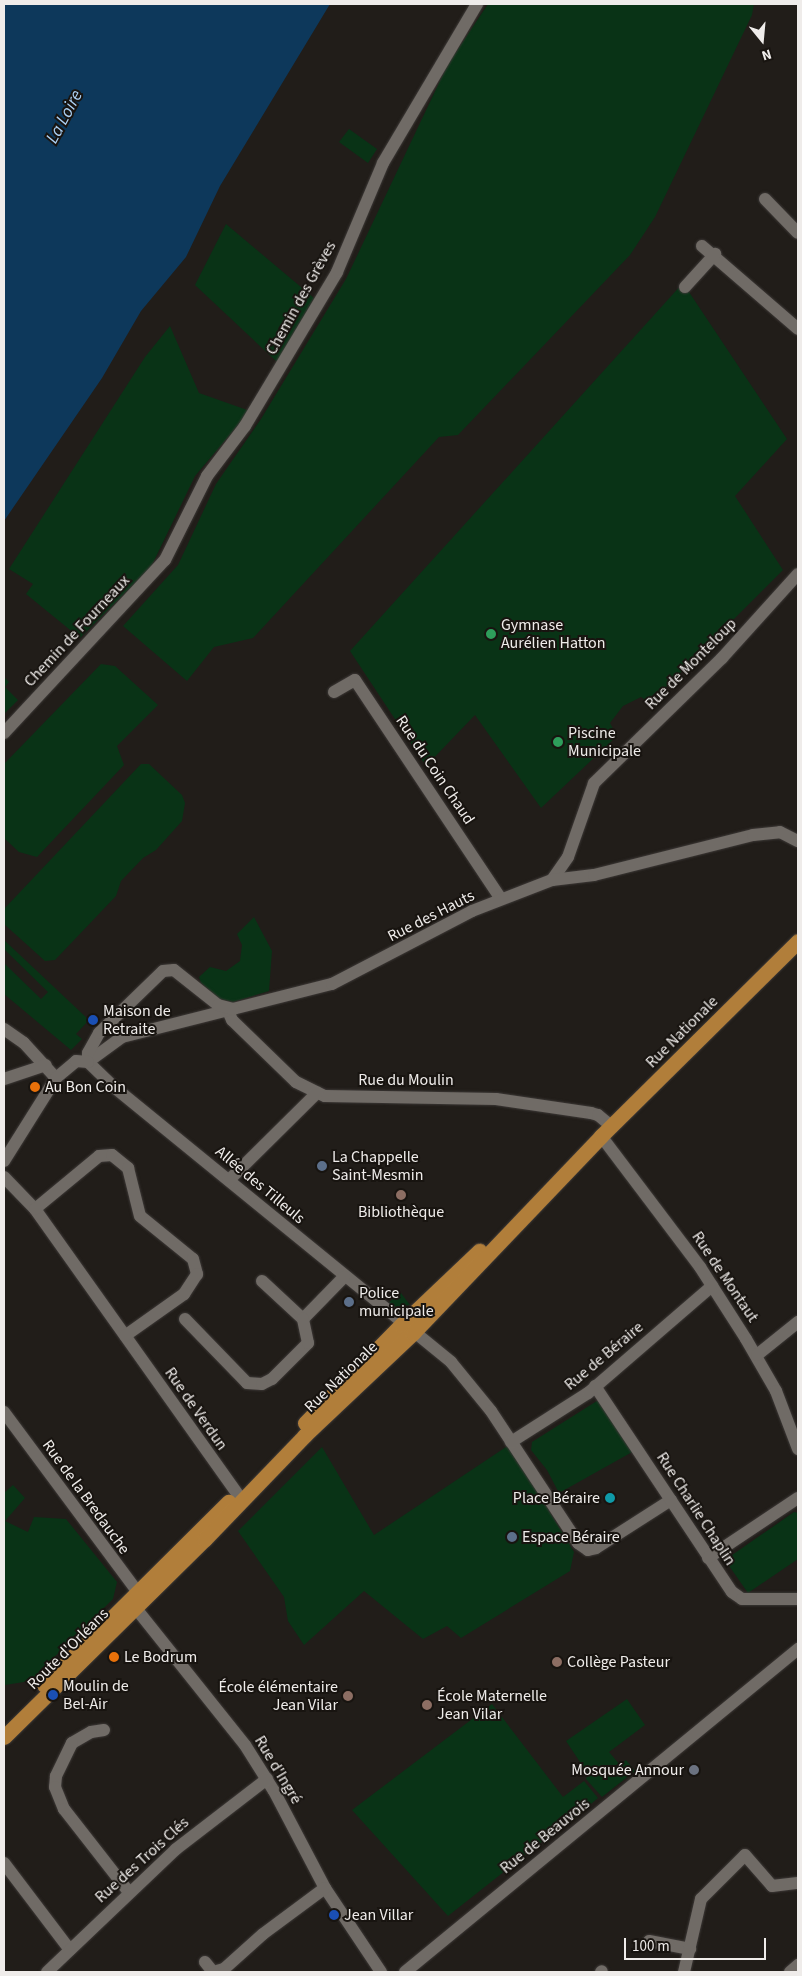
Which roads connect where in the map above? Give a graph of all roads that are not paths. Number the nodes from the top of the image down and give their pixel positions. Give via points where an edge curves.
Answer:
1 (477, 4) edge
2 (765, 199) dead end
3 (798, 233) edge
4 (702, 246) dead end
5 (715, 254) junction
6 (685, 287) dead end
7 (798, 329) edge
8 (172, 548) joint
9 (798, 574) edge
10 (334, 692) dead end
11 (4, 734) edge
12 (798, 841) edge
13 (552, 880) junction
14 (501, 899) junction
15 (798, 941) edge
16 (206, 996) junction
17 (231, 1010) junction
18 (206, 1016) junction
19 (4, 1029) edge
20 (88, 1062) junction
21 (46, 1065) junction
22 (56, 1078) junction
23 (4, 1079) edge
24 (317, 1093) junction
25 (606, 1132) junction
26 (4, 1161) edge
27 (4, 1177) edge
28 (229, 1180) junction
29 (36, 1209) junction
30 (344, 1277) junction
31 (262, 1281) dead end
32 (712, 1286) junction
33 (303, 1318) junction
34 (185, 1319) dead end
35 (798, 1322) edge
36 (407, 1329) junction
37 (125, 1336) junction
38 (756, 1355) junction
39 (595, 1386) junction
40 (4, 1412) edge
41 (511, 1442) junction
42 (798, 1449) edge
43 (239, 1497) junction
44 (798, 1498) edge
45 (671, 1500) junction
46 (708, 1558) junction
47 (798, 1599) edge
48 (136, 1600) junction
49 (798, 1649) edge
50 (4, 1726) edge
51 (104, 1730) dead end
52 (4, 1737) edge
53 (267, 1779) junction
54 (4, 1863) edge
55 (798, 1884) edge
56 (325, 1888) junction
57 (128, 1892) junction
58 (649, 1941) dead end
59 (690, 1949) junction
60 (70, 1950) junction
61 (205, 1962) dead end
62 (798, 1965) edge
63 (47, 1972) edge
64 (381, 1972) edge
65 (405, 1972) edge
66 (684, 1972) edge
67 (790, 1972) edge

1 - 8 street, Chemin des Grèves via 383,162 337,272 245,426 207,476
2 - 3 street
4 - 5 street
5 - 6 street
5 - 7 street
8 - 11 street, Chemin de Fourneaux via 166,560
9 - 13 street, Rue de Monteloup via 722,658 594,783 568,857
10 - 14 street, Rue du Coin Chaud via 355,680
12 - 13 street, Rue des Hauts via 780,832 753,835 594,875
13 - 14 street, Rue des Hauts
14 - 17 street, Rue des Hauts via 332,984
15 - 25 main road, Rue Nationale
16 - 17 street
16 - 18 street via 210,1007
16 - 20 street via 174,970 163,971 99,1033 88,1053
17 - 18 street, Rue des Hauts
17 - 24 street, Rue du Moulin via 232,1020 296,1082
18 - 20 street, Rue des Hauts via 122,1038
19 - 21 street
20 - 22 street, Rue des Hauts via 76,1061
20 - 28 street, Allée des Tilleuls
21 - 22 street
21 - 23 street
22 - 26 street, Rue des Hauts
24 - 25 street, Rue du Moulin via 496,1099 598,1115
24 - 28 street
25 - 32 street, Rue de Montaut
25 - 36 main road, Rue Nationale
27 - 29 street, Rue de Verdun
28 - 30 street, Allée des Tilleuls
29 - 37 street, Rue de Verdun
29 - 37 street via 99,1156 112,1155 128,1168 140,1216 193,1259 197,1274 184,1294
30 - 33 street
30 - 36 street, Allée des Tilleuls
31 - 33 street
32 - 38 street, Rue de Montaut
32 - 39 street, Rue de Béraire
33 - 34 street via 308,1343 272,1379 262,1384 247,1383
35 - 38 street
36 - 41 street via 451,1362 491,1411
36 - 43 main road, Rue Nationale
37 - 43 street, Rue de Verdun
38 - 42 street, Rue de Montaut via 776,1391
39 - 41 street, Rue de Béraire
39 - 45 street, Rue Charlie Chaplin
40 - 48 street, Rue de la Bredauche
41 - 45 street via 578,1543 588,1550 603,1544
43 - 48 main road, Rue Nationale
44 - 46 street
45 - 46 street, Rue Charlie Chaplin
46 - 47 street, Rue Charlie Chaplin via 732,1592 742,1599
48 - 50 main road, Route d'Orléans
48 - 52 main road, Route d'Orléans
48 - 53 street, Rue d'Ingré
49 - 65 street, Rue de Beauvois
51 - 57 street via 90,1732 72,1743 56,1776 55,1787 64,1808
53 - 56 street, Rue d'Ingré
53 - 57 street, Rue des Trois Clés via 176,1849
54 - 60 street
55 - 59 street via 772,1886 745,1855 702,1899
56 - 61 street via 263,1934 224,1969 213,1972
56 - 64 street, Rue d'Ingré
57 - 60 street, Rue des Trois Clés
58 - 59 street
59 - 66 street
60 - 63 street, Rue des Trois Clés
62 - 67 street

